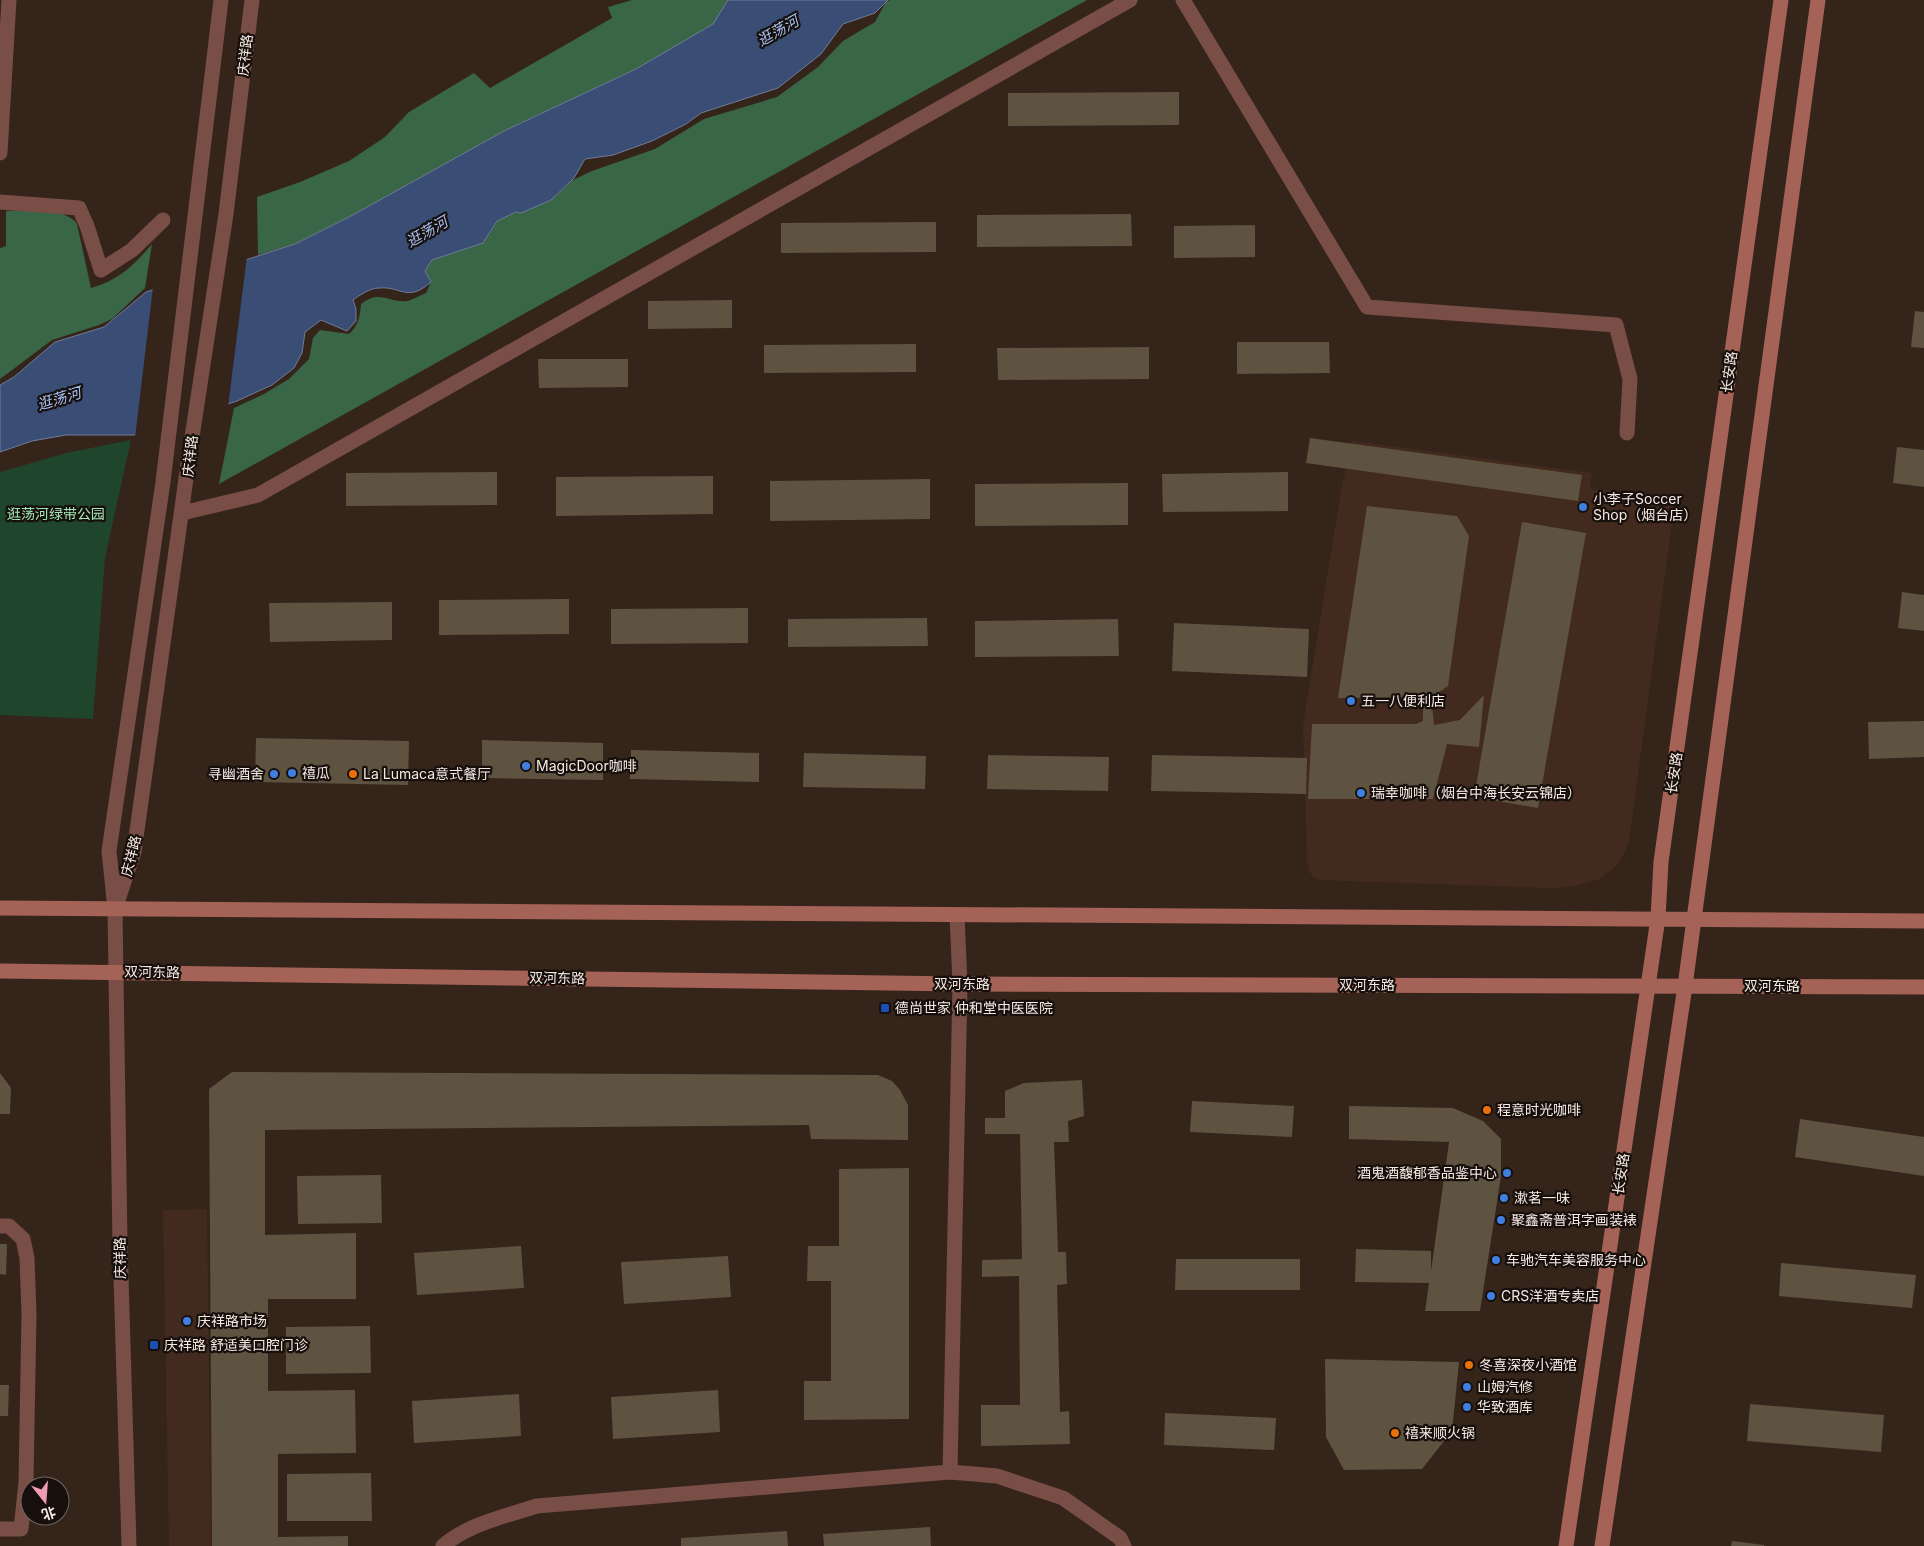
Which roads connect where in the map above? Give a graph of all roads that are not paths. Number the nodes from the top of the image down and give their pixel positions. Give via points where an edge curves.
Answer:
1 (9, 0) edge
2 (221, 0) edge
3 (252, 0) edge
4 (1130, 0) edge
5 (1183, 0) edge
6 (1781, 0) edge
7 (1818, 0) edge
8 (0, 153) edge
9 (0, 202) edge
10 (163, 220) dead end
11 (1627, 433) dead end
12 (182, 513) junction
13 (0, 908) edge
14 (115, 909) junction
15 (957, 915) junction
16 (1658, 918) junction
17 (1694, 919) junction
18 (1924, 921) edge
19 (0, 971) edge
20 (116, 972) junction
21 (960, 984) junction
22 (1648, 985) junction
23 (1685, 986) junction
24 (1924, 987) edge
25 (0, 1226) edge
26 (950, 1472) junction
27 (0, 1528) edge
28 (129, 1546) edge
29 (443, 1546) edge
30 (1124, 1546) edge
31 (1566, 1546) edge
32 (1602, 1546) edge

1 - 8 street
2 - 14 street, 庆祥路 via 165,459 109,851
3 - 12 street, 庆祥路 via 226,214
4 - 12 street via 258,495
5 - 11 street via 1368,307 1616,325 1630,379
6 - 16 street, 长安路 via 1661,862
7 - 17 street
9 - 10 street via 79,208 101,270 132,250
12 - 14 street, 庆祥路 via 134,852
13 - 14 street
14 - 15 street
14 - 20 street, 庆祥路
15 - 16 street
15 - 21 street
16 - 17 street
16 - 22 street, 长安路
17 - 18 street
17 - 23 street
19 - 20 street, 双河东路
20 - 21 street, 双河东路
20 - 28 street, 庆祥路
21 - 22 street, 双河东路
21 - 26 street
22 - 23 street, 双河东路
22 - 31 street, 长安路
23 - 24 street, 双河东路
23 - 32 street
25 - 27 street via 9,1226 23,1239 29,1314 26,1482 21,1529
26 - 29 street via 537,1506 468,1531
26 - 30 street via 997,1476 1063,1498 1120,1538

